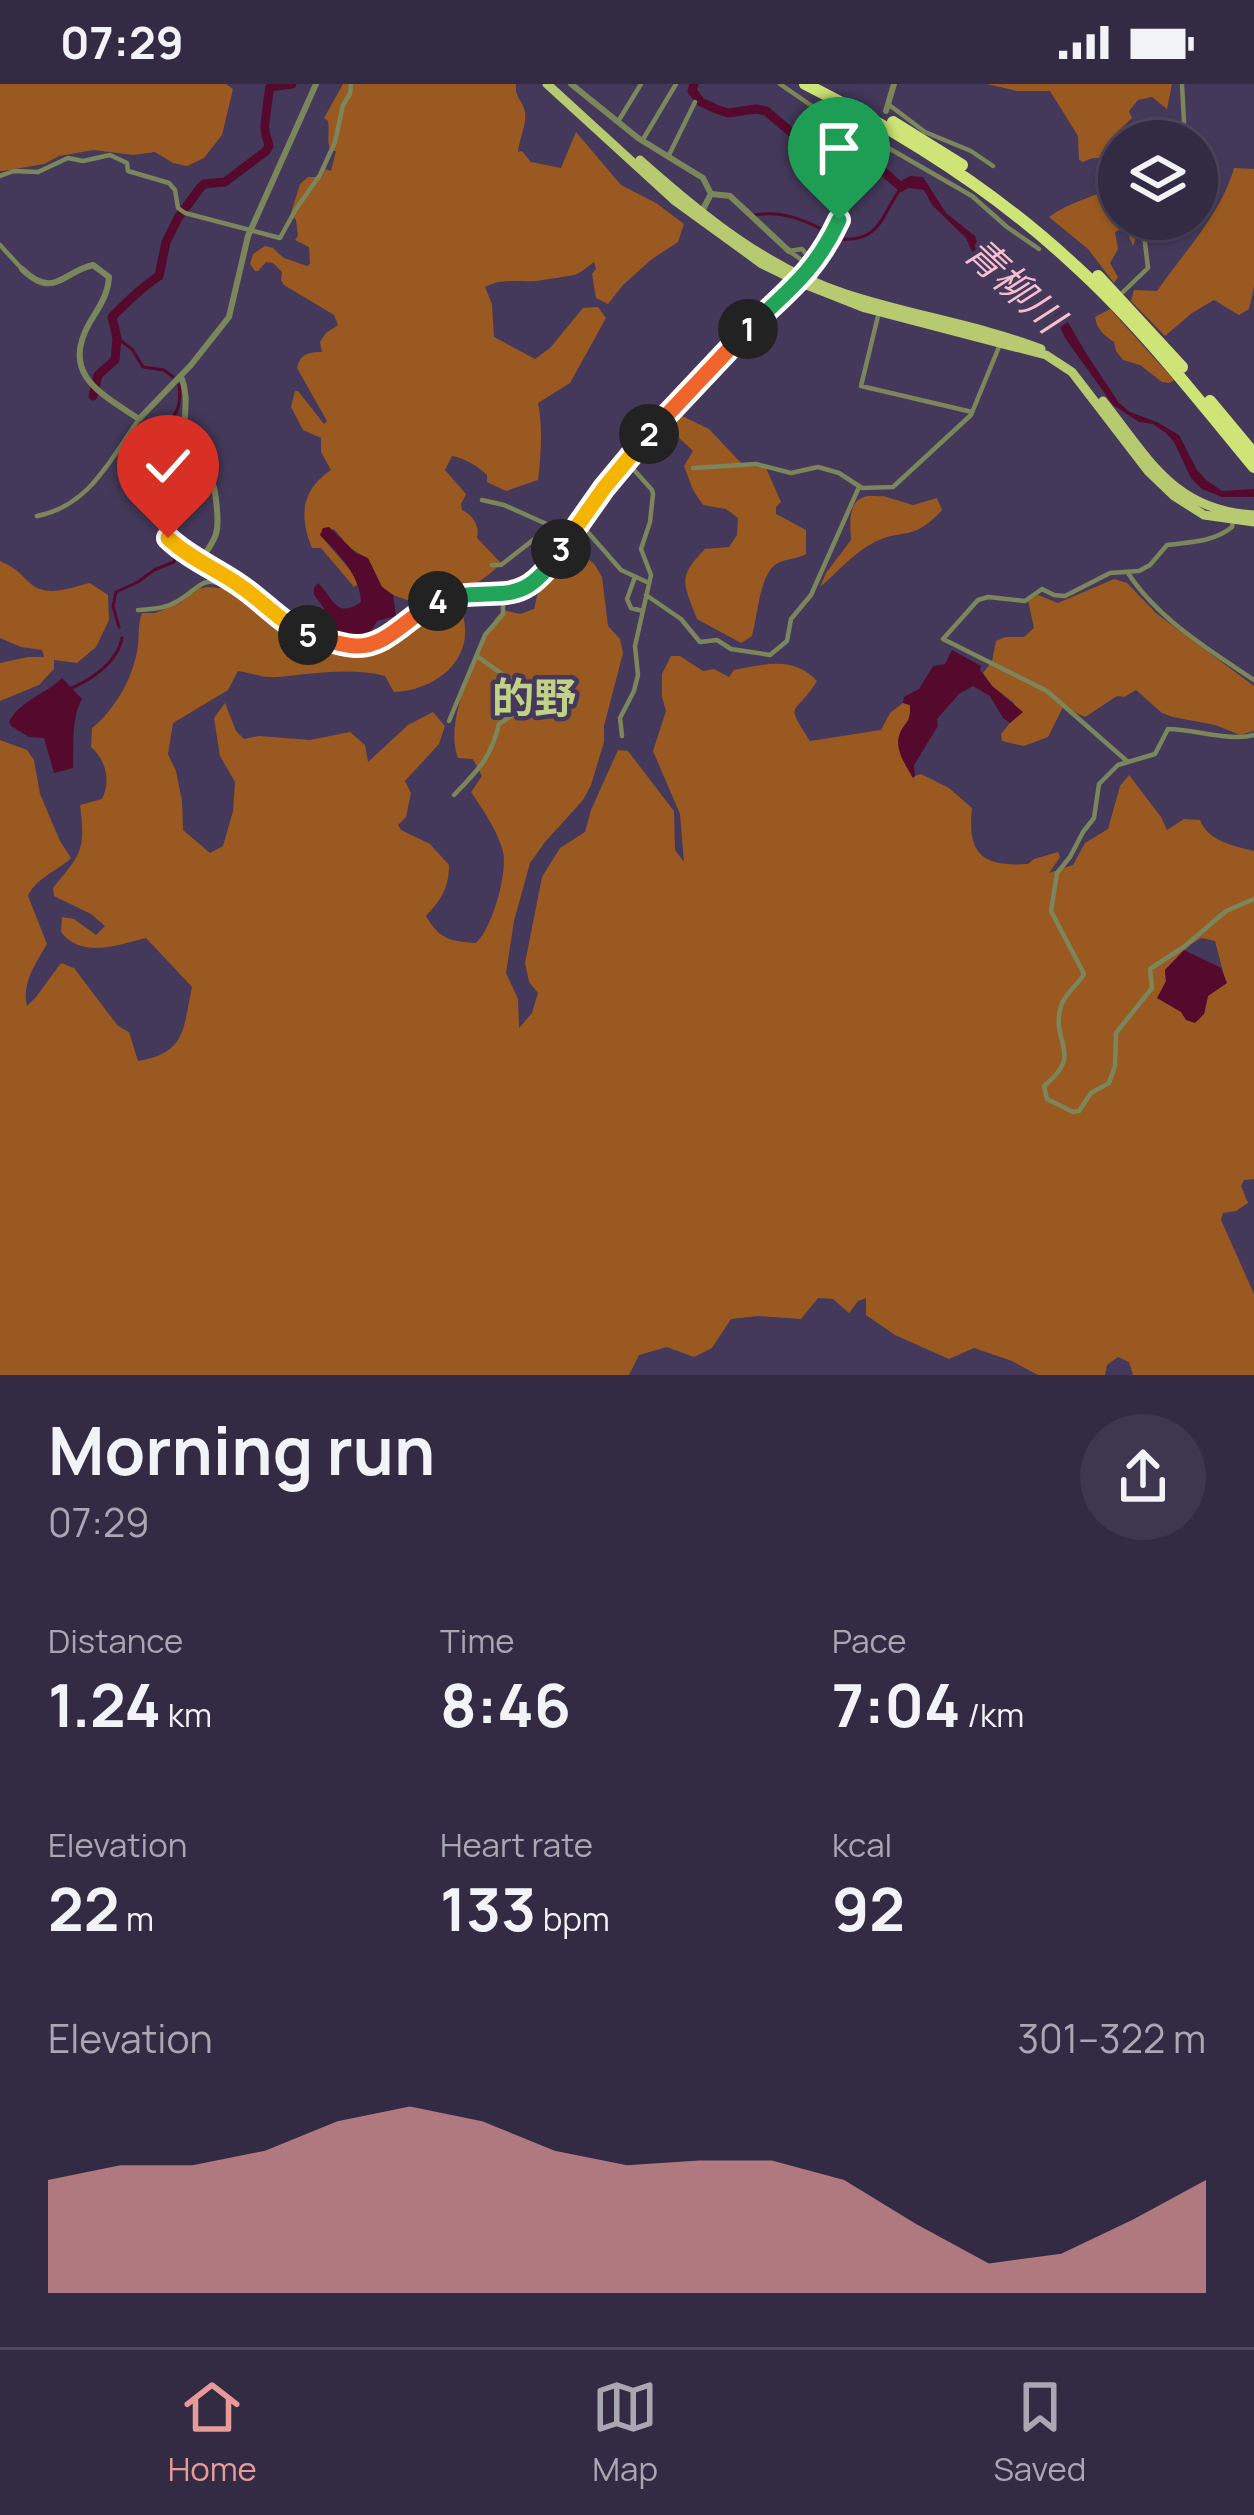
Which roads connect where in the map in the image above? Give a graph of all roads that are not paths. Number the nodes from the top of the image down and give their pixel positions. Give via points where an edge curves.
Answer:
1 (316, 84) edge
2 (351, 84) edge
3 (551, 84) edge
4 (572, 84) edge
5 (641, 84) edge
6 (676, 84) edge
7 (780, 84) edge
8 (805, 84) edge
9 (823, 84) edge
10 (894, 84) edge
11 (1182, 84) edge
12 (695, 103) dead end
13 (887, 108) joint
14 (1184, 120) edge
15 (617, 122) junction
16 (879, 138) junction
17 (642, 141) junction
18 (668, 157) junction
19 (993, 166) dead end
20 (0, 176) edge
21 (712, 194) junction
22 (699, 215) junction
23 (251, 228) junction
24 (1145, 240) edge
25 (0, 245) edge
26 (1040, 249) dead end
27 (789, 250) dead end
28 (22, 269) joint
29 (801, 280) junction
30 (1116, 296) junction
31 (880, 308) junction
32 (1002, 340) junction
33 (181, 376) junction
34 (972, 412) junction
35 (140, 419) junction
36 (121, 450) junction
37 (1254, 454) edge
38 (626, 461) junction
39 (1254, 467) edge
40 (693, 468) dead end
41 (859, 487) junction
42 (482, 500) dead end
43 (37, 516) dead end
44 (1254, 519) edge
45 (1233, 521) junction
46 (579, 522) junction
47 (551, 526) junction
48 (570, 535) junction
49 (200, 562) junction
50 (492, 565) dead end
51 (1128, 573) junction
52 (635, 577) junction
53 (650, 583) junction
54 (239, 584) junction
55 (503, 595) junction
56 (646, 595) junction
57 (631, 608) junction
58 (138, 610) dead end
59 (643, 611) junction
60 (620, 612) dead end
61 (290, 626) joint
62 (478, 657) junction
63 (1254, 680) edge
64 (449, 721) dead end
65 (1254, 735) edge
66 (622, 736) dead end
67 (1129, 762) junction
68 (454, 795) dead end
69 (1254, 899) edge

1 - 23 street
2 - 23 street via 320,175 280,238
3 - 22 main road
4 - 15 street
5 - 15 street
6 - 17 street
7 - 16 street via 835,122
8 - 30 highway via 965,177
9 - 30 highway via 998,191
10 - 13 street
11 - 14 street
12 - 18 street
13 - 19 street
15 - 17 street
16 - 26 street
16 - 29 street via 826,248
17 - 18 street
18 - 21 street via 704,178
20 - 23 street via 110,154 128,171 169,183 183,212
21 - 22 street
21 - 27 street via 730,196
22 - 29 main road via 762,264
23 - 33 street via 229,317
24 - 30 street via 1148,268
25 - 28 street
28 - 35 street via 44,283 93,265 109,277 85,331 80,366 91,385
29 - 31 main road
29 - 38 street
30 - 37 highway
30 - 39 highway
31 - 32 main road
31 - 34 street via 861,386
32 - 34 street
32 - 44 main road via 1070,364 1171,486
32 - 45 main road via 1064,366 1161,486 1204,514
33 - 35 street
33 - 49 street via 188,455 211,481 219,524
34 - 41 street via 893,487
35 - 36 street
36 - 43 street via 92,488
36 - 49 street via 136,468 142,503 172,543
38 - 46 street
38 - 53 street via 652,490 641,549
40 - 41 street via 818,467
41 - 56 street via 812,595 770,655 700,642
42 - 47 street
44 - 45 main road
45 - 51 street via 1225,533 1167,545 1150,566
46 - 48 street
46 - 52 street
47 - 48 street
47 - 50 street
48 - 55 street via 542,577
49 - 54 street
51 - 63 street via 1186,632
51 - 67 street via 1110,572 1065,596 1042,589 1025,601 978,600 943,639 1047,691
52 - 53 street
52 - 57 street
53 - 56 street
54 - 58 street via 202,582 171,605
54 - 61 street
55 - 61 street via 438,601 362,646
55 - 62 street via 503,614
56 - 59 street
57 - 59 street
57 - 60 street
59 - 66 street
62 - 64 street
62 - 68 street via 525,690 526,706 500,724 486,761
65 - 67 street via 1168,729 1155,754
67 - 69 street via 1100,784 1094,818 1057,873 1050,908 1084,974 1062,1004 1065,1064 1042,1089 1047,1100 1079,1111 1109,1083 1116,1033 1152,988 1150,969

